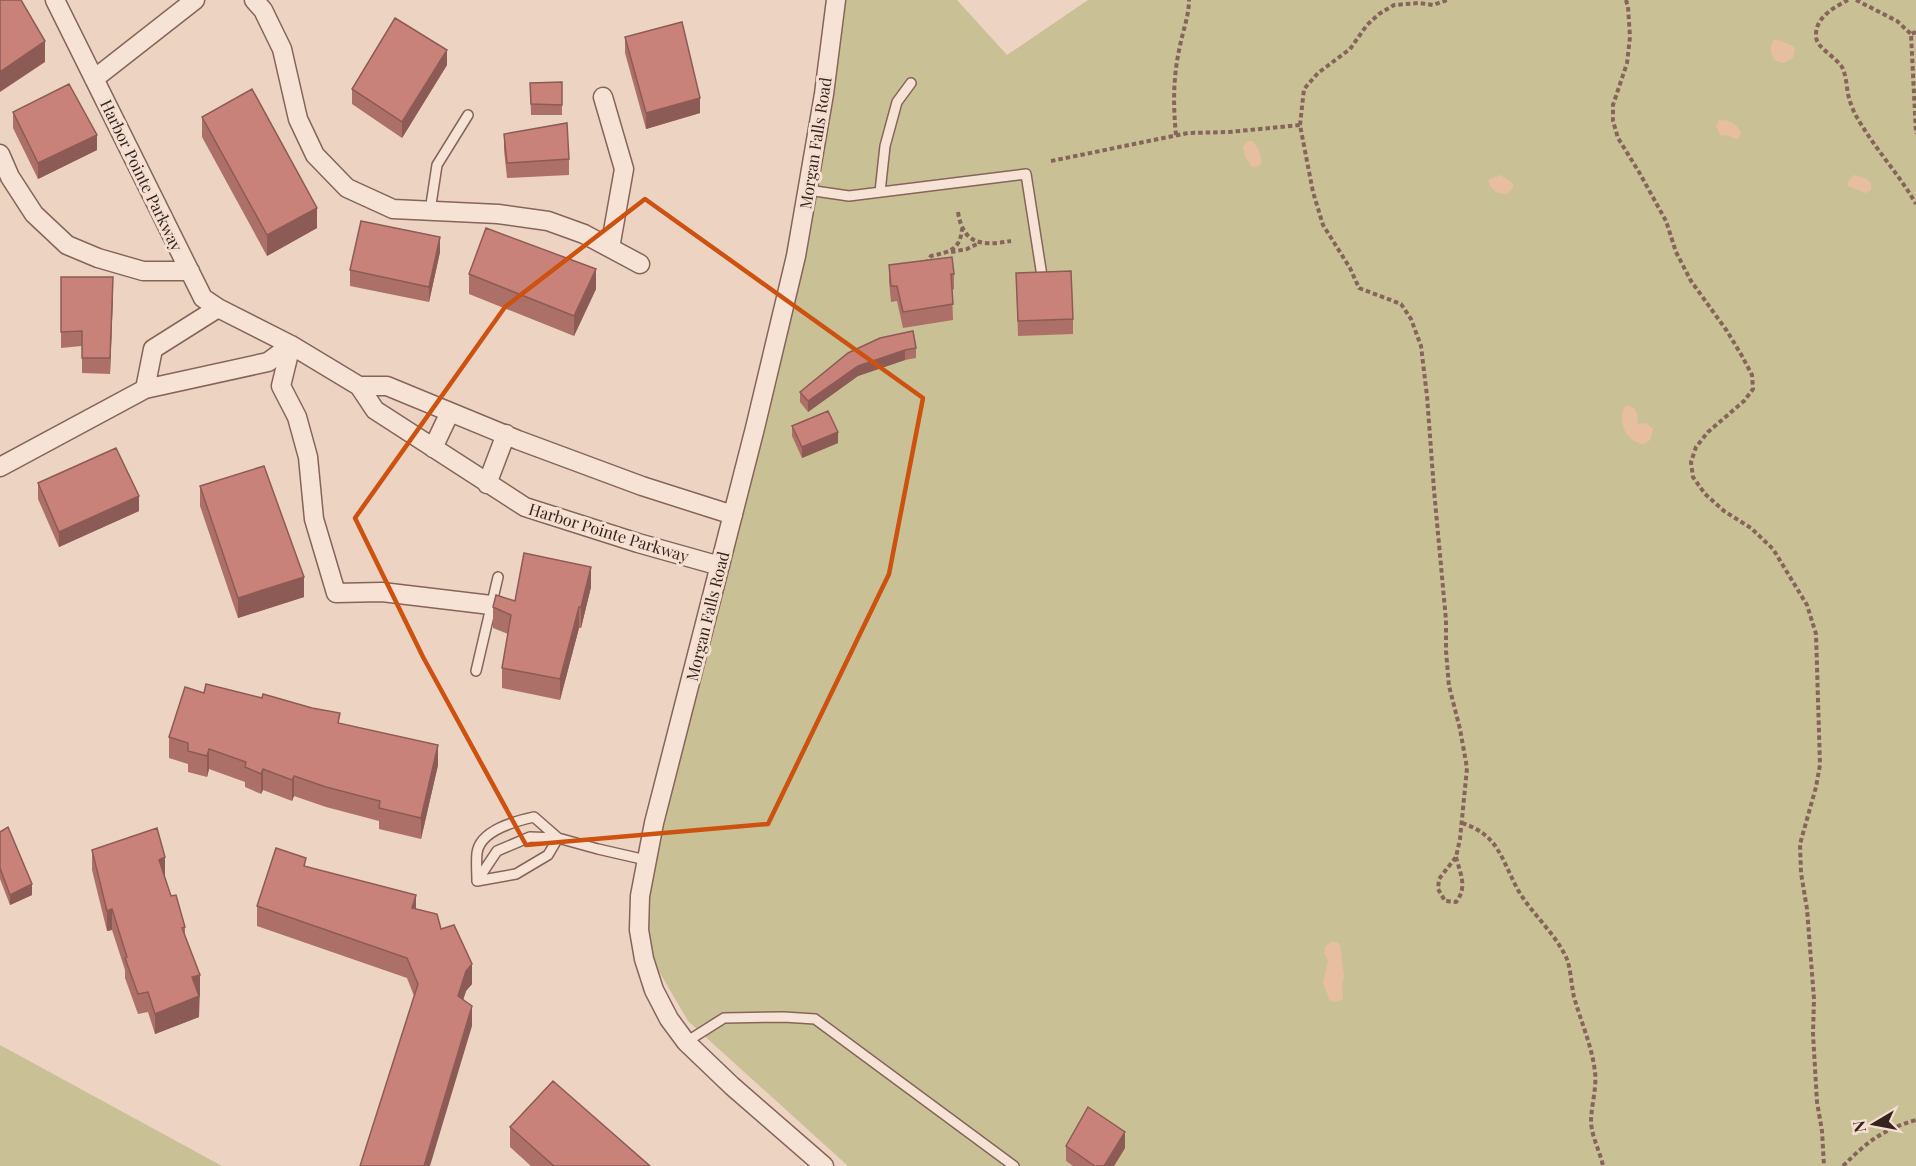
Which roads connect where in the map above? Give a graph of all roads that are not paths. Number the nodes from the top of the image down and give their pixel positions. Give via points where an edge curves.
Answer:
1 (55, 0) edge
2 (195, 0) edge
3 (255, 0) edge
4 (836, 0) edge
5 (94, 79) junction
6 (911, 83) dead end
7 (603, 97) dead end
8 (468, 115) dead end
9 (0, 154) edge
10 (808, 190) junction
11 (880, 192) junction
12 (430, 211) junction
13 (610, 248) junction
14 (640, 264) dead end
15 (190, 271) junction
16 (1042, 276) edge
17 (218, 308) junction
18 (291, 345) junction
19 (359, 386) junction
20 (145, 389) junction
21 (450, 412) junction
22 (506, 434) junction
23 (433, 448) junction
24 (0, 467) edge
25 (488, 484) junction
26 (733, 515) junction
27 (720, 566) junction
28 (498, 577) dead end
29 (491, 605) junction
30 (476, 671) dead end
31 (558, 838) junction
32 (646, 860) junction
33 (477, 881) junction
34 (686, 1042) junction
35 (824, 1166) edge
36 (1014, 1166) edge

1 - 5 street, Harbor Pointe Parkway
2 - 5 street, Harbor Pointe Parkway
3 - 12 street via 282,49 298,119 315,155 347,188 393,209
4 - 10 street, Morgan Falls Road
5 - 15 street, Harbor Pointe Parkway
6 - 11 lane via 897,102 885,146
7 - 13 street via 624,168
8 - 12 lane via 437,165
9 - 15 street, Harbor Pointe Parkway via 34,214 67,245 143,271
10 - 11 lane via 849,196
10 - 26 street, Morgan Falls Road via 796,256
11 - 16 lane via 1026,174
12 - 13 street via 548,220
13 - 14 street
15 - 17 street, Harbor Pointe Parkway via 203,298
17 - 18 street, Harbor Pointe Parkway
17 - 20 street via 153,350
18 - 19 street, Harbor Pointe Parkway
18 - 20 street via 268,362
18 - 29 street via 281,386 297,417 308,457 314,519 336,593 382,592
19 - 21 street, Harbor Pointe Parkway via 387,386
19 - 23 street, Harbor Pointe Parkway via 375,410
20 - 24 street
21 - 22 street, Harbor Pointe Parkway
21 - 23 street
22 - 25 street
22 - 26 street, Harbor Pointe Parkway via 642,486
23 - 25 street, Harbor Pointe Parkway
25 - 27 street, Harbor Pointe Parkway via 525,507
26 - 27 street, Morgan Falls Road
27 - 32 street, Morgan Falls Road
28 - 29 lane
29 - 30 lane
31 - 32 lane
31 - 33 lane via 548,855 516,874
31 - 33 lane via 530,837 497,851
31 - 33 lane via 534,817 504,825 477,851
32 - 34 street, Morgan Falls Road via 639,930 644,959 654,990
34 - 35 street, Morgan Falls Road
34 - 36 lane via 724,1018 815,1019

